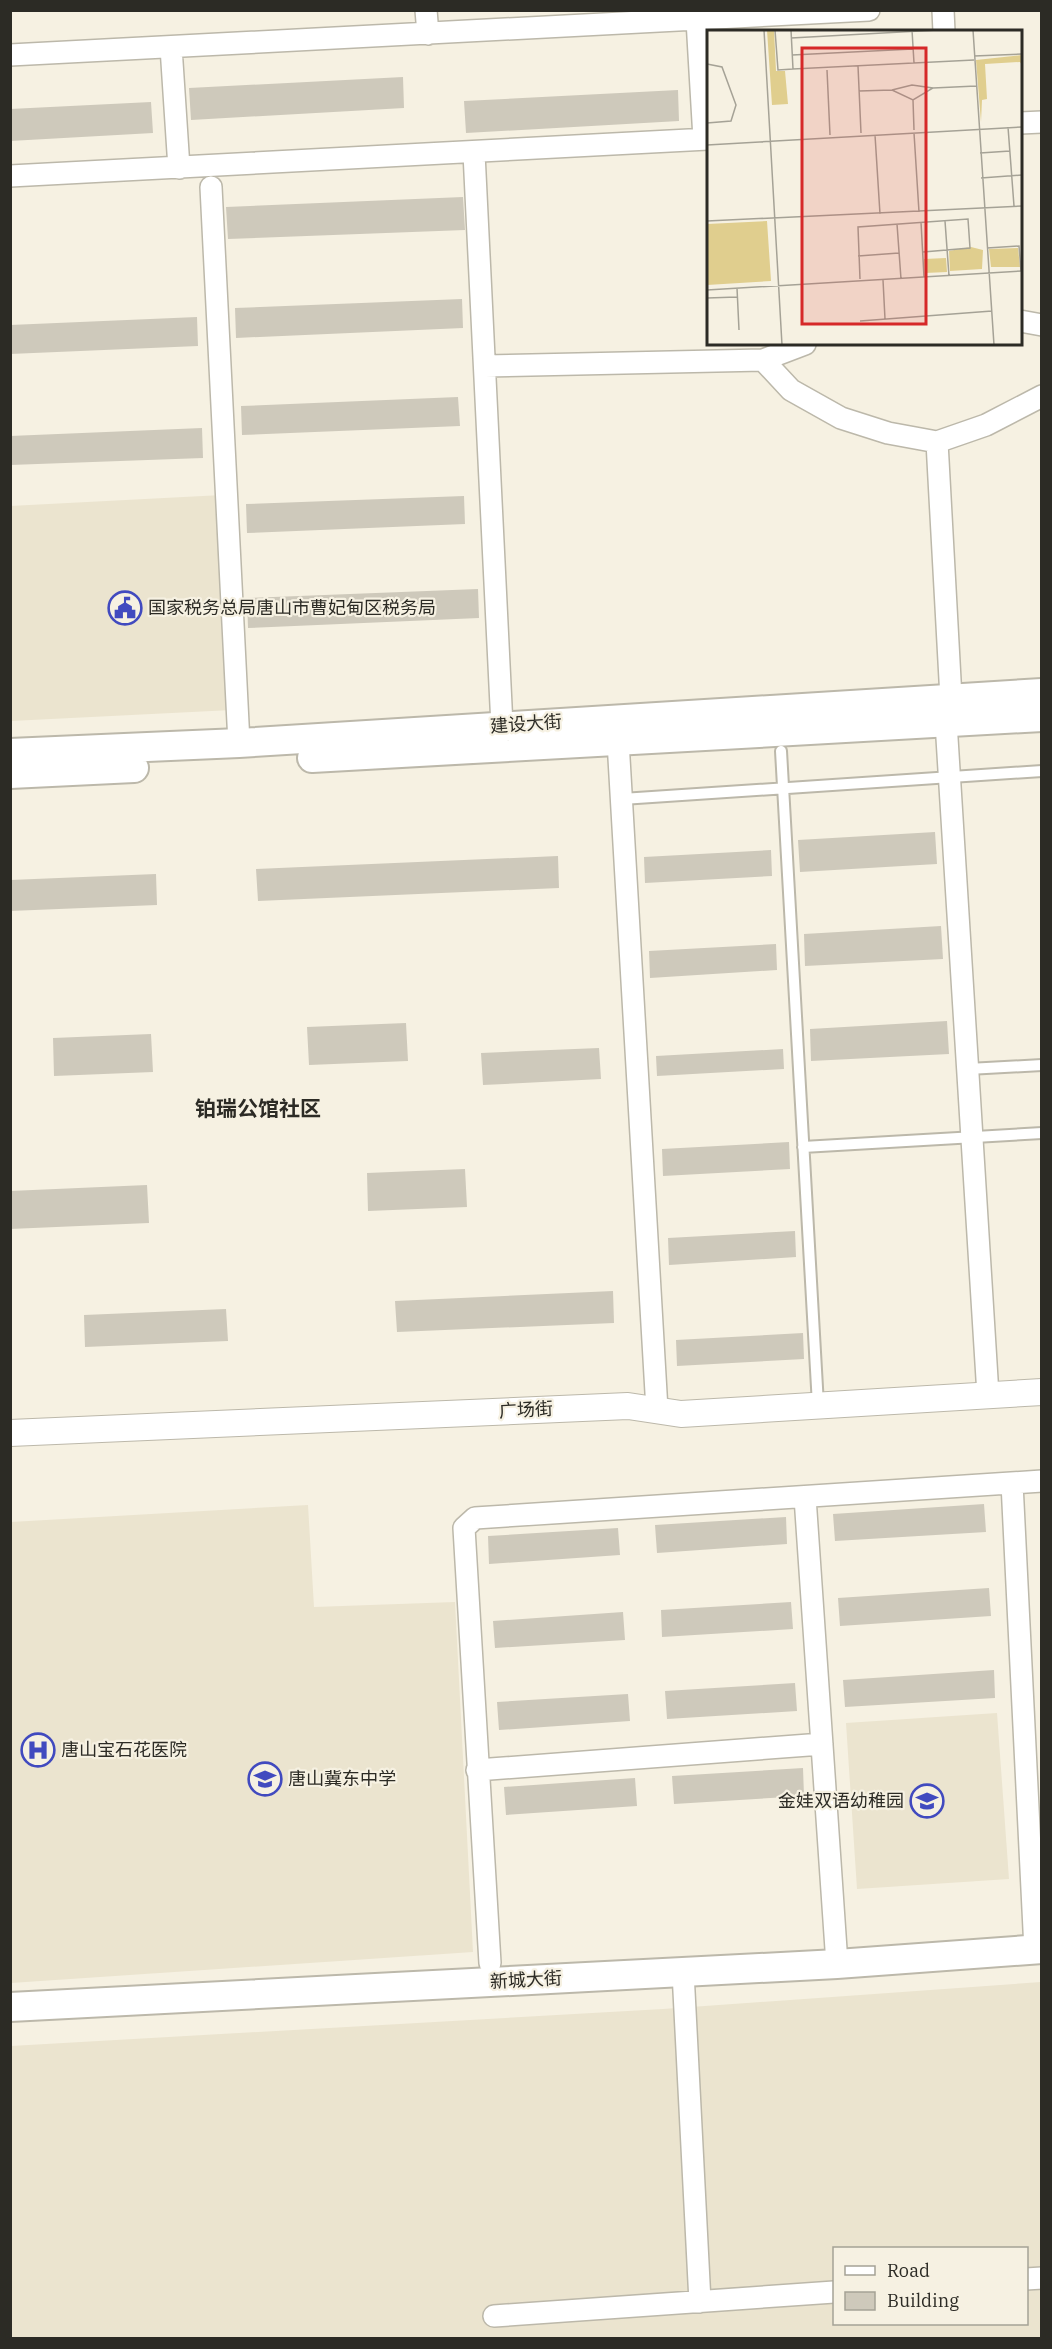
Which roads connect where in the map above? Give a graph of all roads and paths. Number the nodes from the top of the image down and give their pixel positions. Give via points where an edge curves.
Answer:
1 (426, 10) edge
2 (869, 10) edge
3 (943, 10) edge
4 (697, 20) junction
5 (944, 30) edge
6 (428, 34) junction
7 (171, 47) junction
8 (10, 55) edge
9 (1041, 122) edge
10 (1022, 123) edge
11 (706, 139) edge
12 (474, 153) junction
13 (179, 168) junction
14 (10, 176) edge
15 (211, 187) dead end
16 (1022, 321) edge
17 (1041, 325) edge
18 (802, 345) edge
19 (763, 360) junction
20 (485, 366) junction
21 (1041, 396) edge
22 (937, 442) junction
23 (1041, 693) edge
24 (949, 710) junction
25 (1041, 717) edge
26 (502, 726) junction
27 (618, 741) junction
28 (239, 743) junction
29 (781, 751) dead end
30 (10, 753) edge
31 (1041, 771) edge
32 (10, 774) edge
33 (950, 777) junction
34 (783, 789) junction
35 (622, 799) junction
36 (1041, 1065) edge
37 (968, 1069) junction
38 (1041, 1133) edge
39 (972, 1137) junction
40 (803, 1147) junction
41 (1041, 1392) edge
42 (988, 1395) junction
43 (818, 1406) junction
44 (657, 1410) junction
45 (10, 1433) edge
46 (1041, 1481) edge
47 (1012, 1483) junction
48 (805, 1497) junction
49 (1033, 1731) edge
50 (822, 1744) junction
51 (477, 1770) junction
52 (1038, 1950) edge
53 (490, 1963) dead end
54 (837, 1964) junction
55 (683, 1972) junction
56 (10, 2007) edge
57 (833, 2292) edge
58 (700, 2302) junction
59 (494, 2316) dead end

1 - 6 street
2 - 4 street
3 - 5 street
4 - 6 street
4 - 11 street
6 - 7 street
7 - 8 street
7 - 13 street
9 - 10 street
11 - 12 street
12 - 13 street
12 - 20 street
13 - 14 street
15 - 28 street
16 - 17 street
18 - 19 street
19 - 20 street
19 - 22 street via 790,390 841,418 888,433
20 - 26 street
21 - 22 street via 986,425
22 - 24 street
23 - 24 main road, 建设大街
24 - 25 main road, 建设大街
24 - 26 main road, 建设大街
24 - 27 main road, 建设大街
24 - 33 street
26 - 28 main road, 建设大街
27 - 32 main road, 建设大街
27 - 35 street
28 - 30 main road, 建设大街
29 - 34 lane
31 - 33 lane
33 - 34 lane
33 - 37 street
34 - 35 lane
34 - 40 lane
35 - 44 street
36 - 37 lane
37 - 39 street
38 - 39 lane
39 - 40 lane
39 - 42 street
40 - 43 lane
41 - 42 street, 广场街
42 - 43 street, 广场街
43 - 44 street, 广场街 via 681,1414
44 - 45 street, 广场街 via 628,1406
46 - 47 street
47 - 48 street
47 - 49 street
48 - 50 street
48 - 51 street via 475,1518 464,1528
49 - 52 street
50 - 51 street
50 - 54 street
51 - 53 street
52 - 54 main road, 新城大街
54 - 55 main road, 新城大街
55 - 56 main road, 新城大街
55 - 58 street
57 - 58 street
58 - 59 street

